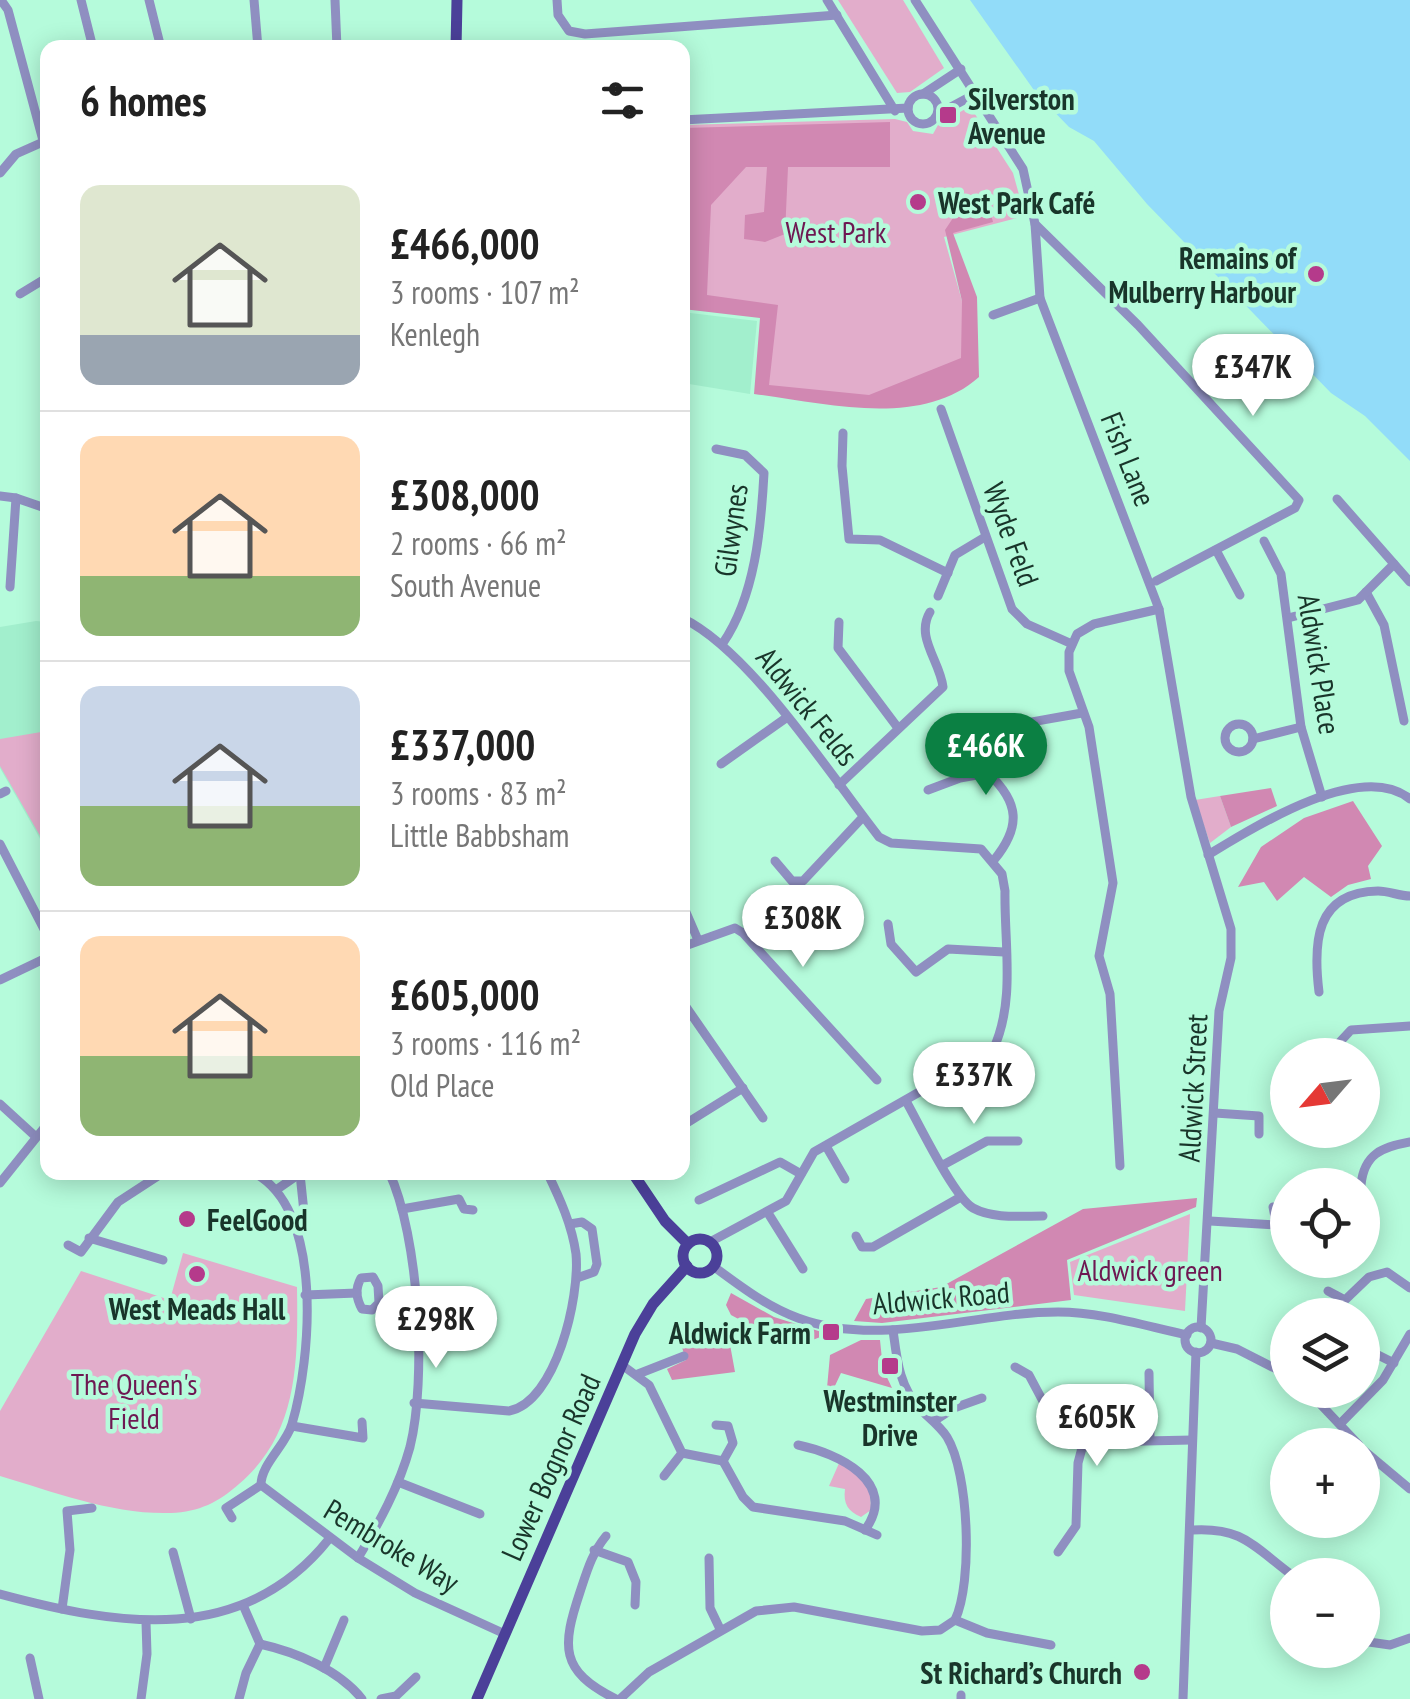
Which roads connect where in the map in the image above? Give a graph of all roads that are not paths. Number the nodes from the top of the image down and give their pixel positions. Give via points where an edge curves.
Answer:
1 (1, 0) edge
2 (81, 0) edge
3 (149, 0) edge
4 (254, 0) edge
5 (335, 0) edge
6 (457, 0) edge
7 (556, 0) edge
8 (828, 0) edge
9 (915, 0) edge
10 (837, 15) junction
11 (91, 40) edge
12 (159, 40) edge
13 (257, 40) edge
14 (336, 40) edge
15 (456, 40) edge
16 (961, 69) junction
17 (976, 93) junction
18 (923, 94) junction
19 (908, 108) junction
20 (895, 111) junction
21 (938, 114) junction
22 (690, 120) edge
23 (40, 131) edge
24 (40, 143) edge
25 (0, 174) edge
26 (1035, 224) junction
27 (40, 282) edge
28 (20, 294) dead end
29 (1040, 298) junction
30 (993, 315) dead end
31 (941, 409) dead end
32 (843, 433) dead end
33 (716, 449) dead end
34 (0, 496) edge
35 (16, 498) junction
36 (1337, 500) dead end
37 (40, 506) edge
38 (838, 537) dead end
39 (985, 538) junction
40 (849, 539) junction
41 (1264, 541) dead end
42 (1216, 550) junction
43 (1394, 564) junction
44 (948, 572) junction
45 (1156, 581) dead end
46 (1410, 582) edge
47 (10, 586) dead end
48 (1366, 592) junction
49 (1240, 595) dead end
50 (938, 596) dead end
51 (1160, 609) junction
52 (930, 612) dead end
53 (1288, 618) junction
54 (839, 622) dead end
55 (690, 623) edge
56 (723, 643) junction
57 (1072, 644) junction
58 (1082, 714) junction
59 (786, 718) junction
60 (1404, 721) dead end
61 (1009, 726) dead end
62 (1302, 727) junction
63 (898, 728) junction
64 (1254, 739) dead end
65 (721, 764) dead end
66 (839, 786) junction
67 (928, 790) dead end
68 (1409, 795) edge
69 (1322, 797) junction
70 (863, 816) junction
71 (0, 844) edge
72 (1208, 855) junction
73 (994, 860) junction
74 (774, 861) dead end
75 (1410, 896) edge
76 (40, 922) edge
77 (690, 922) edge
78 (888, 924) dead end
79 (698, 940) junction
80 (690, 944) edge
81 (1004, 952) junction
82 (40, 961) edge
83 (0, 980) edge
84 (1318, 992) dead end
85 (690, 1012) edge
86 (1410, 1026) edge
87 (1343, 1038) edge
88 (876, 1080) dead end
89 (743, 1088) junction
90 (906, 1101) junction
91 (0, 1104) edge
92 (1215, 1114) junction
93 (764, 1118) dead end
94 (690, 1121) edge
95 (40, 1131) edge
96 (1259, 1134) dead end
97 (35, 1136) junction
98 (1018, 1141) dead end
99 (1410, 1142) edge
100 (826, 1146) junction
101 (943, 1165) junction
102 (1120, 1166) dead end
103 (1363, 1168) edge
104 (800, 1174) junction
105 (844, 1179) dead end
106 (152, 1180) edge
107 (263, 1180) edge
108 (291, 1180) edge
109 (302, 1180) edge
110 (392, 1180) edge
111 (551, 1180) edge
112 (637, 1180) edge
113 (0, 1183) edge
114 (276, 1190) junction
115 (959, 1198) junction
116 (699, 1200) dead end
117 (402, 1209) junction
118 (472, 1210) dead end
119 (768, 1213) junction
120 (1043, 1216) dead end
121 (1210, 1220) junction
122 (296, 1222) junction
123 (570, 1224) junction
124 (1270, 1225) edge
125 (856, 1236) dead end
126 (89, 1238) junction
127 (710, 1242) junction
128 (688, 1244) junction
129 (68, 1245) dead end
130 (163, 1260) dead end
131 (687, 1266) junction
132 (713, 1266) junction
133 (803, 1269) dead end
134 (577, 1278) junction
135 (1410, 1288) edge
136 (1328, 1290) dead end
137 (357, 1292) dead end
138 (305, 1295) junction
139 (478, 1306) dead end
140 (416, 1308) junction
141 (1201, 1328) junction
142 (894, 1330) junction
143 (1410, 1334) edge
144 (1187, 1335) junction
145 (1210, 1343) junction
146 (1196, 1352) junction
147 (1380, 1353) edge
148 (684, 1356) dead end
149 (1397, 1358) junction
150 (1410, 1359) edge
151 (622, 1364) junction
152 (1270, 1366) edge
153 (1015, 1368) dead end
154 (1149, 1373) dead end
155 (638, 1374) junction
156 (982, 1398) dead end
157 (414, 1403) junction
158 (1324, 1408) edge
159 (934, 1421) junction
160 (362, 1422) dead end
161 (716, 1424) dead end
162 (1340, 1424) junction
163 (292, 1426) junction
164 (1344, 1428) edge
165 (1150, 1440) junction
166 (1192, 1440) junction
167 (798, 1445) dead end
168 (1082, 1448) junction
169 (682, 1453) junction
170 (724, 1462) junction
171 (1380, 1463) edge
172 (664, 1476) dead end
173 (398, 1482) junction
174 (261, 1485) junction
175 (1410, 1489) edge
176 (92, 1508) dead end
177 (227, 1509) dead end
178 (480, 1514) dead end
179 (866, 1530) junction
180 (1192, 1530) junction
181 (606, 1536) dead end
182 (877, 1536) dead end
183 (330, 1539) junction
184 (594, 1550) junction
185 (173, 1552) dead end
186 (1058, 1552) dead end
187 (358, 1558) junction
188 (709, 1558) dead end
189 (1270, 1558) edge
190 (0, 1594) edge
191 (243, 1605) junction
192 (635, 1605) dead end
193 (62, 1609) junction
194 (191, 1619) junction
195 (344, 1620) dead end
196 (955, 1620) junction
197 (146, 1622) junction
198 (720, 1629) junction
199 (505, 1634) junction
200 (1410, 1638) edge
201 (260, 1644) junction
202 (1380, 1644) edge
203 (1052, 1646) dead end
204 (30, 1658) dead end
205 (324, 1668) junction
206 (416, 1678) dead end
207 (35, 1699) edge
208 (141, 1699) edge
209 (239, 1699) edge
210 (362, 1699) edge
211 (381, 1699) edge
212 (477, 1699) edge
213 (618, 1699) edge
214 (1183, 1699) edge

1 - 23 street
2 - 11 street
3 - 12 street
4 - 13 street
5 - 14 street
6 - 15 main road
7 - 10 street via 568,30 585,34
8 - 10 street
9 - 16 street, Fish Lane
10 - 20 street
16 - 17 street, Fish Lane
16 - 18 street
17 - 21 street
17 - 26 street, Fish Lane via 1023,169
18 - 19 street
18 - 21 street via 935,100
19 - 20 street
19 - 21 street via 919,124
20 - 22 street
24 - 25 street via 16,154
26 - 29 street, Fish Lane
26 - 42 street via 1296,494 1295,508
27 - 28 street
29 - 30 street
29 - 51 street, Fish Lane
31 - 39 street, Wyde Feld
32 - 40 street
33 - 56 street, Gilwynes via 745,456 764,473 747,589
34 - 35 street
35 - 37 street
35 - 47 street
36 - 43 street
38 - 40 street
39 - 44 street via 955,555
39 - 57 street, Wyde Feld via 1012,609
40 - 44 street via 880,540
41 - 53 street, Aldwick Place via 1280,574
42 - 45 street
42 - 49 street
43 - 46 street
43 - 48 street
44 - 50 street
48 - 53 street via 1358,600
48 - 60 street via 1384,625
51 - 57 street via 1094,624
51 - 72 street, Fish Lane via 1190,797
52 - 63 street via 923,634 942,687
53 - 62 street, Aldwick Place
54 - 63 street via 838,648
55 - 56 street, Aldwick Felds
56 - 59 street, Aldwick Felds
57 - 58 street via 1069,672
58 - 61 street
58 - 102 street via 1113,884 1099,956 1110,994
59 - 65 street
59 - 66 street, Aldwick Felds
62 - 64 street
62 - 69 street, Aldwick Place
63 - 66 street
66 - 70 street, Aldwick Felds
67 - 73 street via 988,773 1002,786 1014,815 1013,834
68 - 69 street via 1376,788
69 - 72 street via 1276,813
70 - 73 street, Aldwick Felds via 891,843 981,849
70 - 74 street via 803,881 792,881
71 - 76 street
72 - 92 street, Aldwick Street via 1232,929
73 - 81 street via 1005,891
75 - 84 street via 1355,894 1326,913 1314,949
77 - 79 street
78 - 81 street via 891,944 916,972 948,949
79 - 80 street
79 - 88 street via 735,928 743,933
81 - 90 street via 1004,1026 993,1050
82 - 83 street
85 - 89 street
86 - 87 street via 1350,1030
89 - 93 street
89 - 94 street
90 - 100 street
90 - 101 street
91 - 97 street
92 - 96 street via 1259,1116
92 - 121 street, Aldwick Street
95 - 97 street
97 - 113 street
98 - 101 street via 987,1142
99 - 103 street via 1387,1146
100 - 104 street
100 - 105 street
101 - 115 street
104 - 116 street via 780,1162
104 - 119 street via 786,1201
106 - 126 street via 118,1202
107 - 114 street
108 - 114 street
109 - 122 street via 304,1212
110 - 117 street
111 - 123 street
112 - 128 main road
114 - 122 street
115 - 120 street via 996,1215
115 - 125 street via 873,1247 862,1247
117 - 118 street via 458,1194 464,1209
117 - 140 street
119 - 127 street
119 - 133 street
121 - 124 street
121 - 141 street, Aldwick Street
122 - 138 street
123 - 134 street
123 - 134 street via 592,1229 597,1264
126 - 129 street via 81,1252
126 - 130 street
127 - 128 main road
127 - 132 main road
128 - 131 main road
131 - 132 main road via 700,1272
131 - 151 main road, Lower Bognor Road via 653,1304
132 - 142 street, Aldwick Road via 756,1298 799,1318
134 - 157 street via 566,1328 533,1401 509,1410
135 - 136 street via 1386,1272 1369,1277 1345,1300
137 - 138 street
138 - 163 street via 303,1369
139 - 140 street
140 - 157 street
141 - 144 street
141 - 145 street
142 - 144 street, Aldwick Road via 1054,1312
142 - 159 street via 900,1377
143 - 149 street
144 - 146 street via 1187,1346
145 - 146 street
145 - 152 street
146 - 166 street
147 - 149 street
148 - 155 street
149 - 150 street
149 - 162 street
151 - 155 street
151 - 199 main road, Lower Bognor Road
153 - 168 street via 1029,1375 1054,1422
154 - 165 street
155 - 169 street
156 - 159 street
157 - 173 street
158 - 162 street
159 - 196 street via 956,1456 960,1482 965,1582
160 - 163 street via 364,1444
161 - 170 street via 730,1423 733,1443
162 - 164 street
163 - 174 street
165 - 166 street
165 - 168 street
166 - 180 street
167 - 179 street via 841,1458 874,1486 877,1502
168 - 186 street via 1076,1526
169 - 170 street
169 - 172 street
170 - 179 street via 753,1507
171 - 175 street
173 - 178 street
173 - 187 street
174 - 177 street
174 - 183 street, Pembroke Way
176 - 193 street via 67,1511
179 - 182 street
180 - 189 street via 1223,1528
180 - 214 street
181 - 184 street
183 - 187 street, Pembroke Way
183 - 191 street via 288,1580
184 - 192 street via 628,1562
184 - 213 street via 566,1633 568,1657 579,1676
185 - 194 street
187 - 199 street, Pembroke Way
188 - 198 street via 710,1608
190 - 193 street
191 - 194 street
191 - 201 street
193 - 197 street
194 - 197 street
195 - 205 street
196 - 198 street via 922,1631 794,1607 756,1611
196 - 203 street
197 - 208 street
198 - 213 street via 636,1680
199 - 212 main road, Lower Bognor Road
200 - 202 street
201 - 205 street
201 - 209 street
204 - 207 street
205 - 210 street
206 - 211 street via 396,1696

